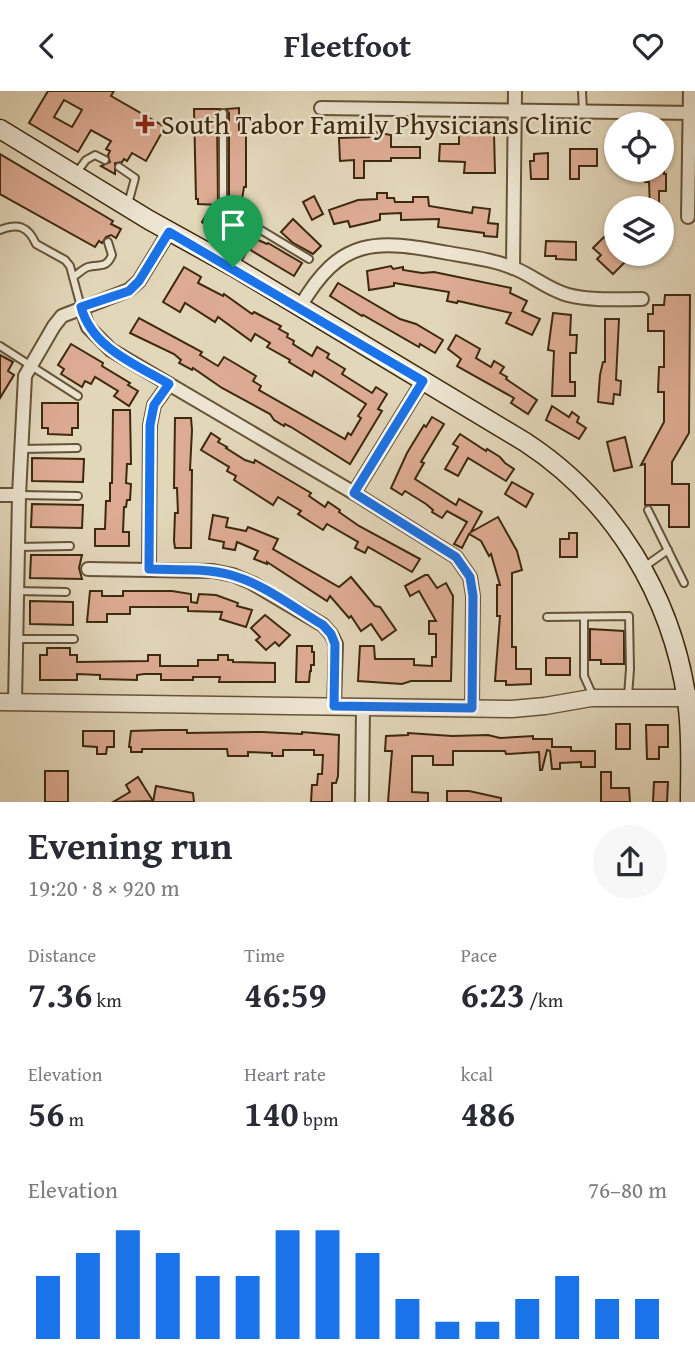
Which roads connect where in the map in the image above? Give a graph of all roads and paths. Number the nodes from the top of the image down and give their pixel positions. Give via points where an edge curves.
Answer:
1 (515, 91) edge
2 (582, 91) edge
3 (690, 91) edge
4 (321, 108) dead end
5 (515, 110) junction
6 (583, 111) junction
7 (223, 113) dead end
8 (692, 113) edge
9 (0, 129) edge
10 (105, 160) dead end
11 (119, 167) dead end
12 (75, 174) junction
13 (127, 206) junction
14 (688, 217) dead end
15 (256, 227) junction
16 (0, 230) edge
17 (169, 232) junction
18 (108, 242) dead end
19 (309, 259) dead end
20 (233, 267) junction
21 (513, 268) junction
22 (74, 277) junction
23 (642, 299) dead end
24 (81, 307) junction
25 (300, 307) junction
26 (0, 346) edge
27 (30, 364) junction
28 (423, 381) junction
29 (169, 384) junction
30 (78, 395) dead end
31 (77, 447) dead end
32 (21, 449) junction
33 (354, 493) junction
34 (0, 495) edge
35 (19, 495) junction
36 (78, 496) dead end
37 (648, 510) dead end
38 (70, 546) dead end
39 (18, 547) junction
40 (668, 550) junction
41 (643, 568) junction
42 (88, 569) dead end
43 (149, 569) junction
44 (684, 583) dead end
45 (17, 591) junction
46 (66, 592) dead end
47 (547, 617) dead end
48 (584, 617) junction
49 (16, 639) junction
50 (74, 639) dead end
51 (594, 698) junction
52 (628, 698) junction
53 (691, 698) edge
54 (8, 702) edge
55 (334, 706) junction
56 (363, 707) junction
57 (472, 708) junction
58 (362, 802) edge
59 (690, 802) edge

1 - 5 street
2 - 6 lane
3 - 8 street
4 - 5 street
5 - 6 street
5 - 21 street
6 - 8 street
7 - 15 lane via 223,203
8 - 14 street
9 - 12 main road
10 - 12 lane via 94,155
11 - 13 lane via 135,178
12 - 13 main road
13 - 17 main road
15 - 19 lane
15 - 20 lane
16 - 22 lane via 16,224 23,227 36,244 65,260
17 - 20 main road
17 - 24 street via 129,291
18 - 22 lane via 112,248 108,263 89,267
20 - 25 main road
21 - 23 street via 564,294
21 - 25 street via 408,245 369,245 322,273
22 - 24 lane
24 - 27 street via 60,319
24 - 29 street via 88,327 111,350
25 - 28 main road
26 - 27 lane
27 - 30 lane
27 - 32 street via 23,387
28 - 33 street
28 - 41 main road via 562,469 606,513
29 - 33 street
29 - 43 street via 154,405 150,425
31 - 32 lane
32 - 35 street
33 - 57 street via 464,566 473,596
34 - 35 street
35 - 36 lane
35 - 39 street
37 - 40 lane
38 - 39 lane
39 - 45 street
40 - 41 lane
40 - 44 lane
41 - 53 main road
42 - 43 street
43 - 55 street via 233,576 323,625 335,644
45 - 46 lane
45 - 49 street
47 - 48 lane
48 - 51 lane via 584,677
48 - 52 lane via 629,616
49 - 50 lane
49 - 54 street
51 - 52 street
51 - 57 street via 525,708
52 - 53 street
53 - 59 main road
54 - 55 street
55 - 56 street
56 - 57 street
56 - 58 street

